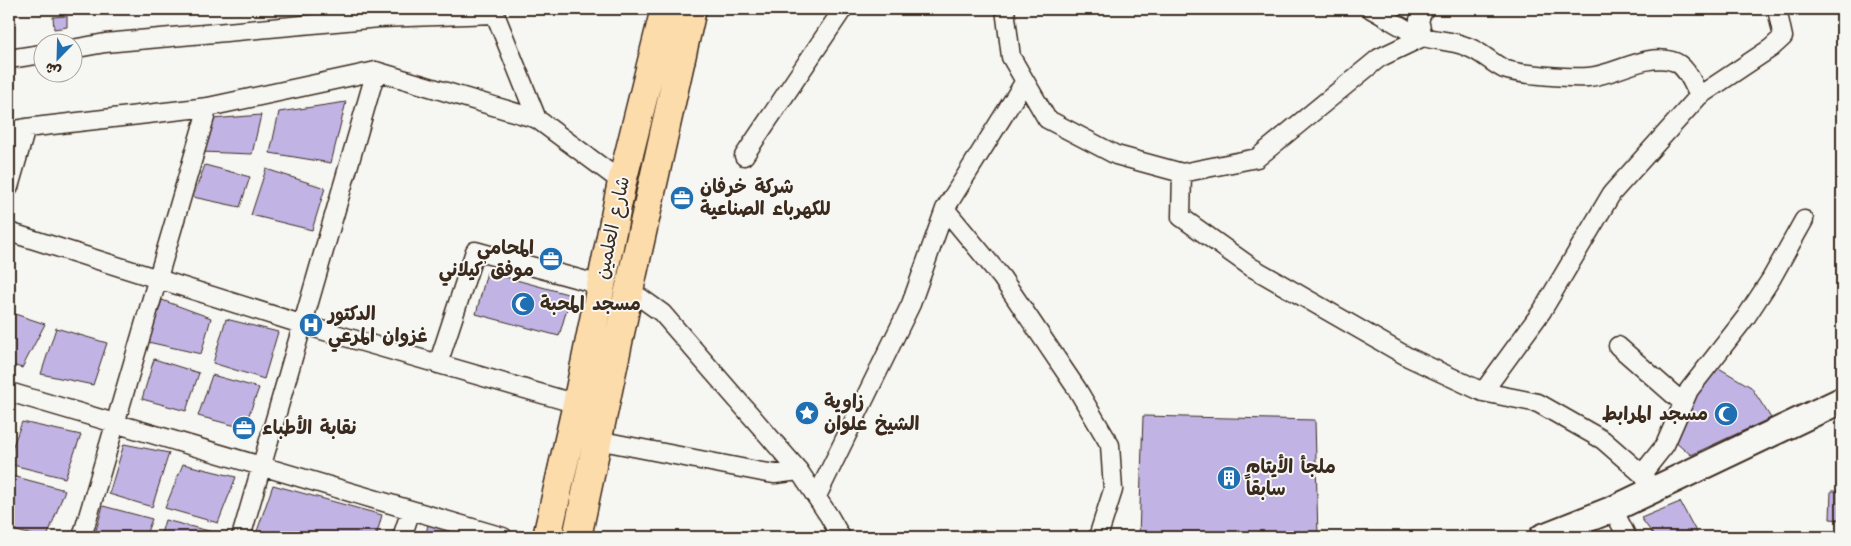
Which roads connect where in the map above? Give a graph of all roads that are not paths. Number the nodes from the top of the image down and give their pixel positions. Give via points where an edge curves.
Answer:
1 (665, 9) edge
2 (692, 9) edge
3 (843, 9) edge
4 (1005, 9) edge
5 (1371, 9) edge
6 (1424, 9) edge
7 (1777, 9) edge
8 (494, 12) edge
9 (1423, 37) junction
10 (82, 47) edge
11 (32, 56) edge
12 (9, 60) edge
13 (376, 71) junction
14 (1025, 81) junction
15 (1699, 96) junction
16 (208, 106) junction
17 (537, 119) junction
18 (17, 129) edge
19 (744, 156) dead end
20 (1182, 173) junction
21 (622, 182) junction
22 (9, 187) edge
23 (945, 209) junction
24 (1804, 220) dead end
25 (9, 232) edge
26 (156, 279) junction
27 (601, 285) junction
28 (628, 295) junction
29 (304, 325) junction
30 (1618, 346) dead end
31 (438, 364) junction
32 (9, 392) edge
33 (1482, 392) junction
34 (1842, 400) edge
35 (1683, 403) junction
36 (577, 404) junction
37 (115, 423) junction
38 (598, 440) junction
39 (262, 466) junction
40 (799, 471) junction
41 (1647, 481) junction
42 (817, 496) junction
43 (1614, 508) junction
44 (411, 510) junction
45 (82, 537) edge
46 (241, 537) edge
47 (402, 537) edge
48 (503, 537) edge
49 (547, 537) edge
50 (577, 537) edge
51 (841, 537) edge
52 (1098, 537) edge
53 (1542, 537) edge
54 (1627, 537) edge

1 - 21 main road, شارع العلمين
2 - 28 main road, شارع العلمين
3 - 19 street
4 - 14 street via 1011,57
5 - 9 street
6 - 9 street via 1419,20
7 - 15 street via 1783,37
8 - 10 street via 379,18
8 - 17 street
9 - 15 street via 1468,46 1504,69 1519,73 1586,77 1605,75 1646,60 1670,60 1684,68
9 - 20 street via 1378,58 1257,158
11 - 12 street
13 - 16 street
13 - 17 street
13 - 29 street
14 - 20 street via 1047,119 1116,155
14 - 23 street
15 - 33 street via 1612,193 1542,311
16 - 18 street
16 - 26 street
17 - 21 street
18 - 22 street
20 - 33 street via 1182,217 1250,267 1408,356
21 - 27 main road, شارع العلمين
23 - 42 street via 911,304
23 - 52 street via 1002,278 1077,389 1110,445 1113,490
24 - 35 street via 1771,279 1730,339 1689,390
25 - 26 street
26 - 29 street
26 - 37 street
27 - 31 street via 475,251
27 - 36 main road, شارع العلمين
28 - 38 main road, شارع العلمين
28 - 40 street via 641,298 662,313
29 - 31 street
29 - 39 street
30 - 35 street
31 - 36 street
32 - 37 street
33 - 41 street via 1538,403 1603,440
34 - 41 main road
35 - 41 street
36 - 49 main road, شارع العلمين
37 - 39 street
37 - 45 street
38 - 40 street via 762,472
38 - 50 main road, شارع العلمين
39 - 44 street
39 - 46 street
40 - 42 street
41 - 43 main road
42 - 51 street
43 - 53 main road
43 - 54 street
44 - 47 street
44 - 48 street

